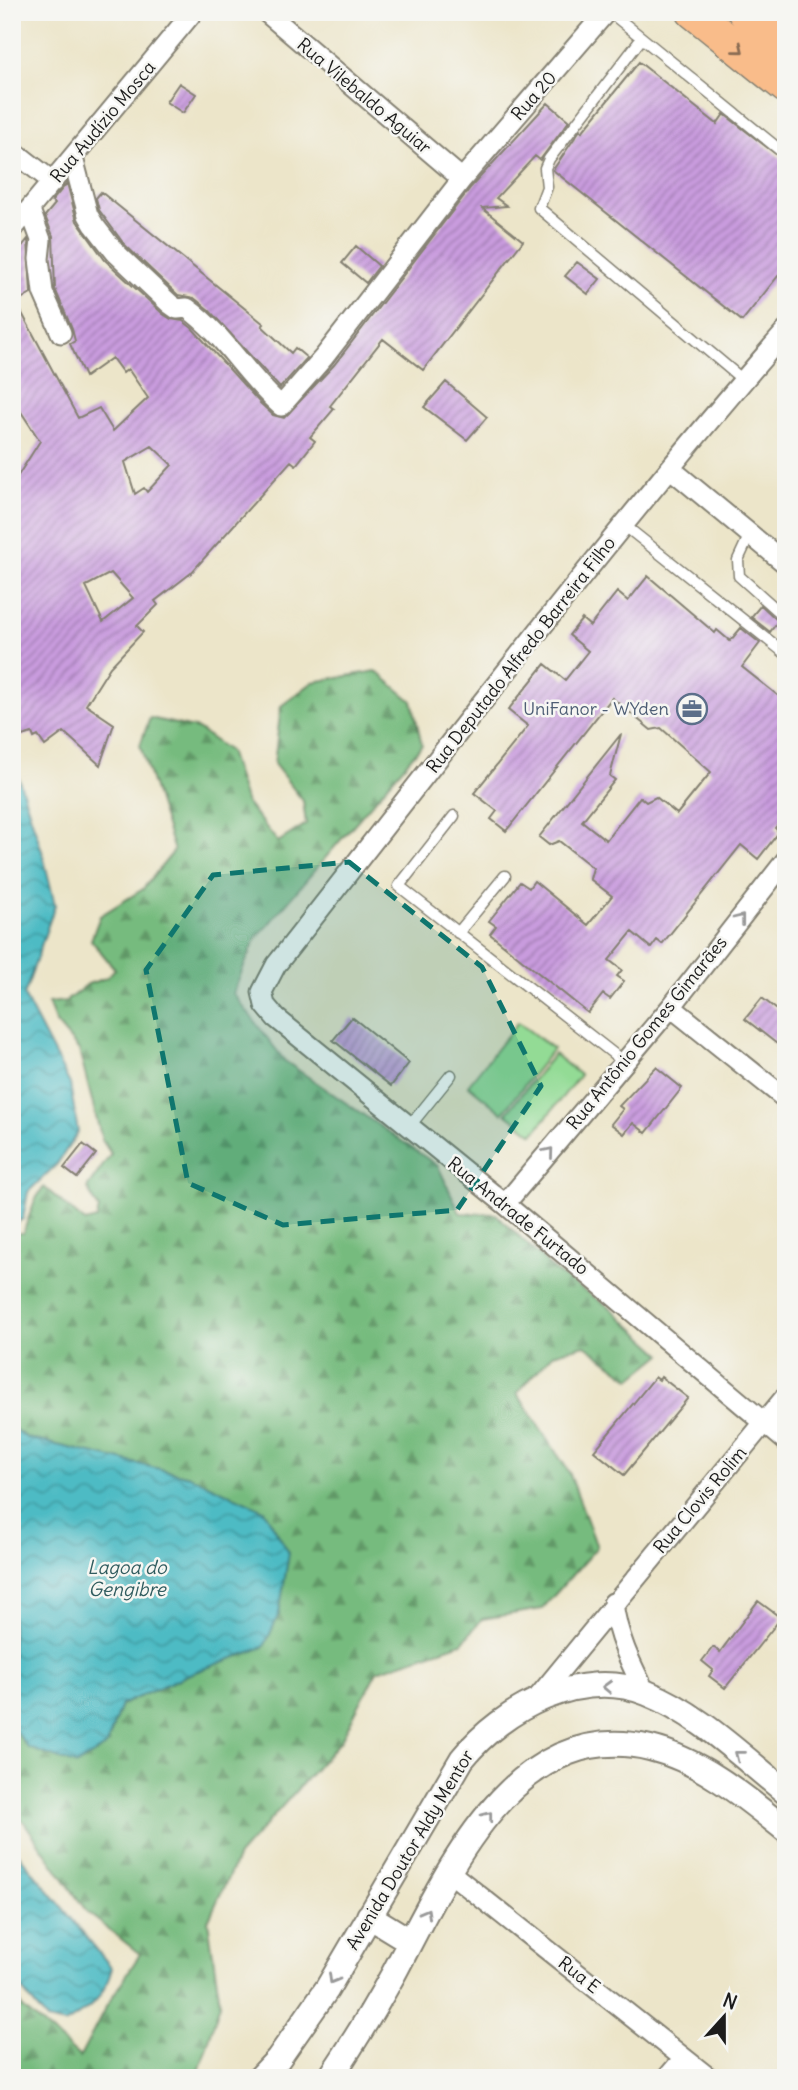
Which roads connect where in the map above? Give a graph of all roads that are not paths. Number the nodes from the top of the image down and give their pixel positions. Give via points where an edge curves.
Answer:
1 (193, 12) edge
2 (266, 12) edge
3 (608, 12) edge
4 (693, 12) edge
5 (744, 12) edge
6 (642, 38) junction
7 (781, 63) edge
8 (12, 150) edge
9 (786, 155) edge
10 (73, 158) junction
11 (462, 179) junction
12 (53, 182) junction
13 (30, 210) junction
14 (12, 230) edge
15 (786, 331) edge
16 (61, 333) dead end
17 (743, 380) junction
18 (671, 469) junction
19 (624, 525) junction
20 (750, 534) junction
21 (786, 564) edge
22 (786, 618) edge
23 (786, 654) edge
24 (454, 816) dead end
25 (786, 860) edge
26 (505, 876) dead end
27 (458, 933) junction
28 (264, 984) joint
29 (671, 1007) junction
30 (624, 1062) junction
31 (451, 1075) dead end
32 (786, 1099) edge
33 (410, 1127) junction
34 (505, 1204) junction
35 (786, 1396) edge
36 (765, 1421) junction
37 (786, 1441) edge
38 (613, 1603) junction
39 (645, 1692) junction
40 (535, 1701) junction
41 (786, 1792) edge
42 (786, 1830) edge
43 (448, 1871) junction
44 (369, 1916) junction
45 (410, 1941) junction
46 (684, 2058) junction
47 (260, 2078) edge
48 (330, 2078) edge
49 (667, 2078) edge
50 (709, 2078) edge

1 - 10 street, Rua Audízio Mosca
2 - 11 street, Rua Vilebaldo Aguiar
3 - 6 lane
3 - 11 street, Rua 20
4 -> 7 main road
5 - 7 main road
6 - 9 lane
6 - 17 lane via 549,159 545,168 548,184 539,208
8 - 12 street
10 - 11 street, Rua 20 via 88,215 112,249 170,304 187,309 222,337 281,407
10 - 12 street, Rua Audízio Mosca
12 - 13 street, Rua Audízio Mosca
13 - 14 street, Rua Audízio Mosca
13 - 16 street via 41,240 43,292
15 - 17 street, Rua Deputado Alfredo Barreira Filho
17 - 18 street, Rua Deputado Alfredo Barreira Filho
18 - 19 street, Rua Deputado Alfredo Barreira Filho
18 - 20 street
19 - 23 lane
19 - 28 street, Rua Deputado Alfredo Barreira Filho
20 - 21 street
20 - 22 lane via 738,560 739,576
24 - 27 lane via 399,886
29 -> 25 street, Rua Antônio Gomes Gimarães
26 - 27 lane
27 - 30 lane
28 - 33 street, Rua Andrade Furtado via 262,992 270,1012
29 - 30 street, Rua Antônio Gomes Gimarães
29 - 32 street
34 -> 30 street, Rua Antônio Gomes Gimarães
31 - 33 lane
33 - 34 street, Rua Andrade Furtado
34 - 36 street, Rua Andrade Furtado
35 - 36 street, Rua Clovis Rolim
36 - 37 street, Rua Andrade Furtado
36 - 38 street, Rua Clovis Rolim
38 - 39 street via 620,1638
38 - 40 street, Rua Clovis Rolim
39 -> 40 street, Avenida Doutor Aldy Mentor via 595,1687
41 -> 39 street, Avenida Doutor Aldy Mentor via 692,1719
40 - 44 street, Avenida Doutor Aldy Mentor via 487,1733 462,1759
43 -> 42 street via 509,1792 562,1754 593,1744 652,1749 684,1761 708,1773
45 -> 43 street
43 - 46 street, Rua E
44 - 45 street
44 -> 47 street, Avenida Doutor Aldy Mentor via 327,1989
45 - 48 street
46 - 49 street
46 - 50 street, Rua E

